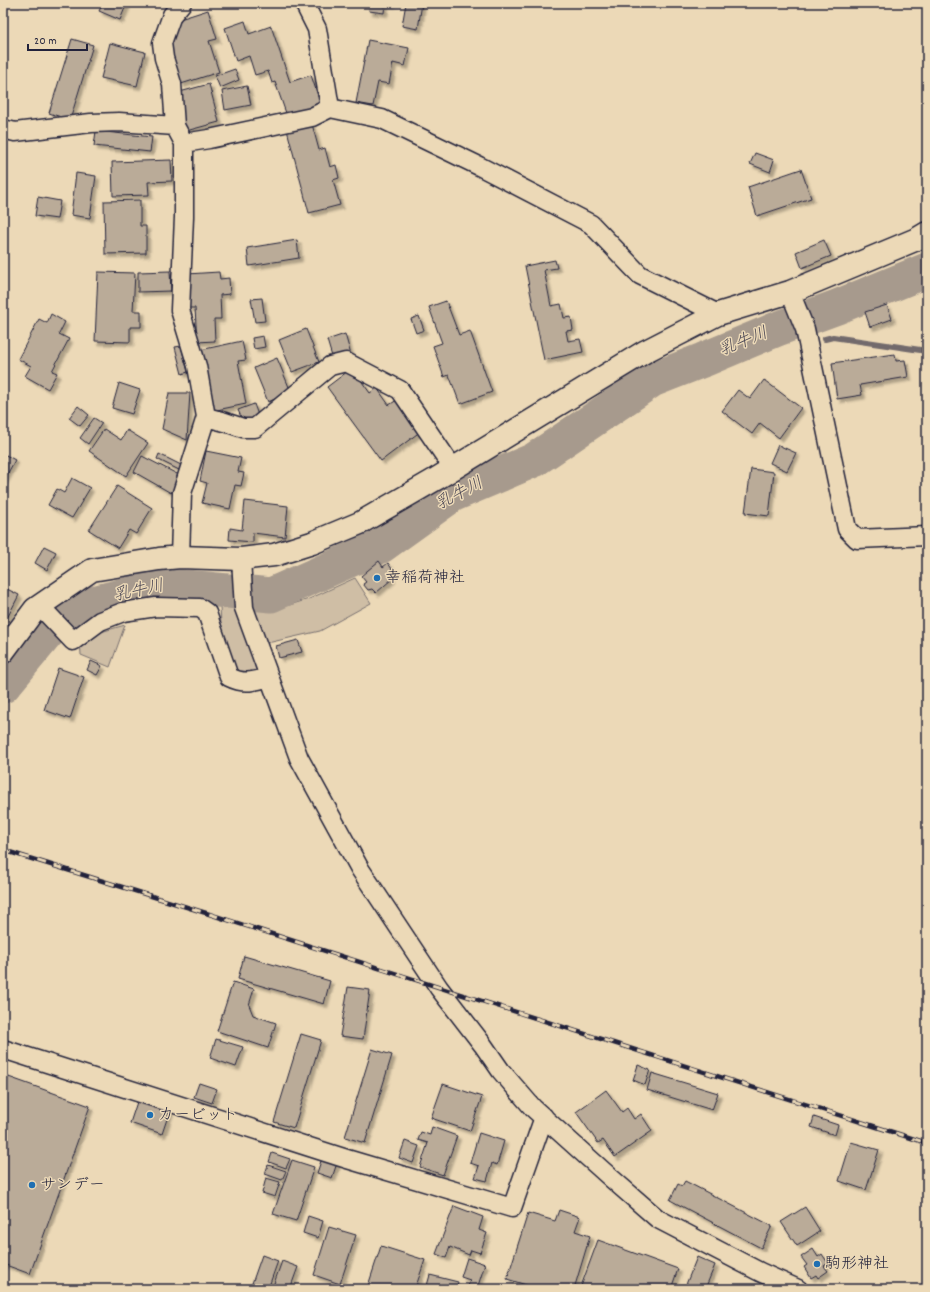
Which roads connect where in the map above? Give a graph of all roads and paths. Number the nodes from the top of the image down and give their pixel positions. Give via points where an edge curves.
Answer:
1 (182, 3) edge
2 (304, 3) edge
3 (330, 108) junction
4 (175, 126) junction
5 (3, 129) edge
6 (184, 143) junction
7 (927, 233) edge
8 (790, 292) junction
9 (718, 314) junction
10 (206, 417) junction
11 (453, 468) junction
12 (927, 536) edge
13 (180, 557) junction
14 (241, 559) junction
15 (40, 606) junction
16 (3, 652) edge
17 (269, 677) junction
18 (3, 1049) edge
19 (544, 1117) junction
20 (798, 1289) edge

1 - 4 street via 172,15 162,43 172,84
2 - 3 street via 317,29
3 - 6 street via 312,117 209,140
3 - 9 street via 382,119 591,224 640,275
4 - 5 street via 119,122 15,132
4 - 6 street
6 - 10 street via 180,310 198,366
7 - 8 street
8 - 9 street
8 - 12 street via 805,329 847,529 857,539
9 - 11 street via 646,351
10 - 11 street via 242,428 255,428 330,366 346,362 400,390
10 - 13 street via 182,493
11 - 14 street via 360,523 312,543 274,555
13 - 14 street
13 - 15 street via 92,570
14 - 17 street via 244,608
15 - 16 street via 35,609
15 - 17 street via 72,641 100,621 123,612 156,607 200,608 207,613 229,677 248,683
17 - 19 street via 300,758 360,869 439,988 501,1071
18 - 19 street via 512,1208
19 - 20 street via 658,1219

